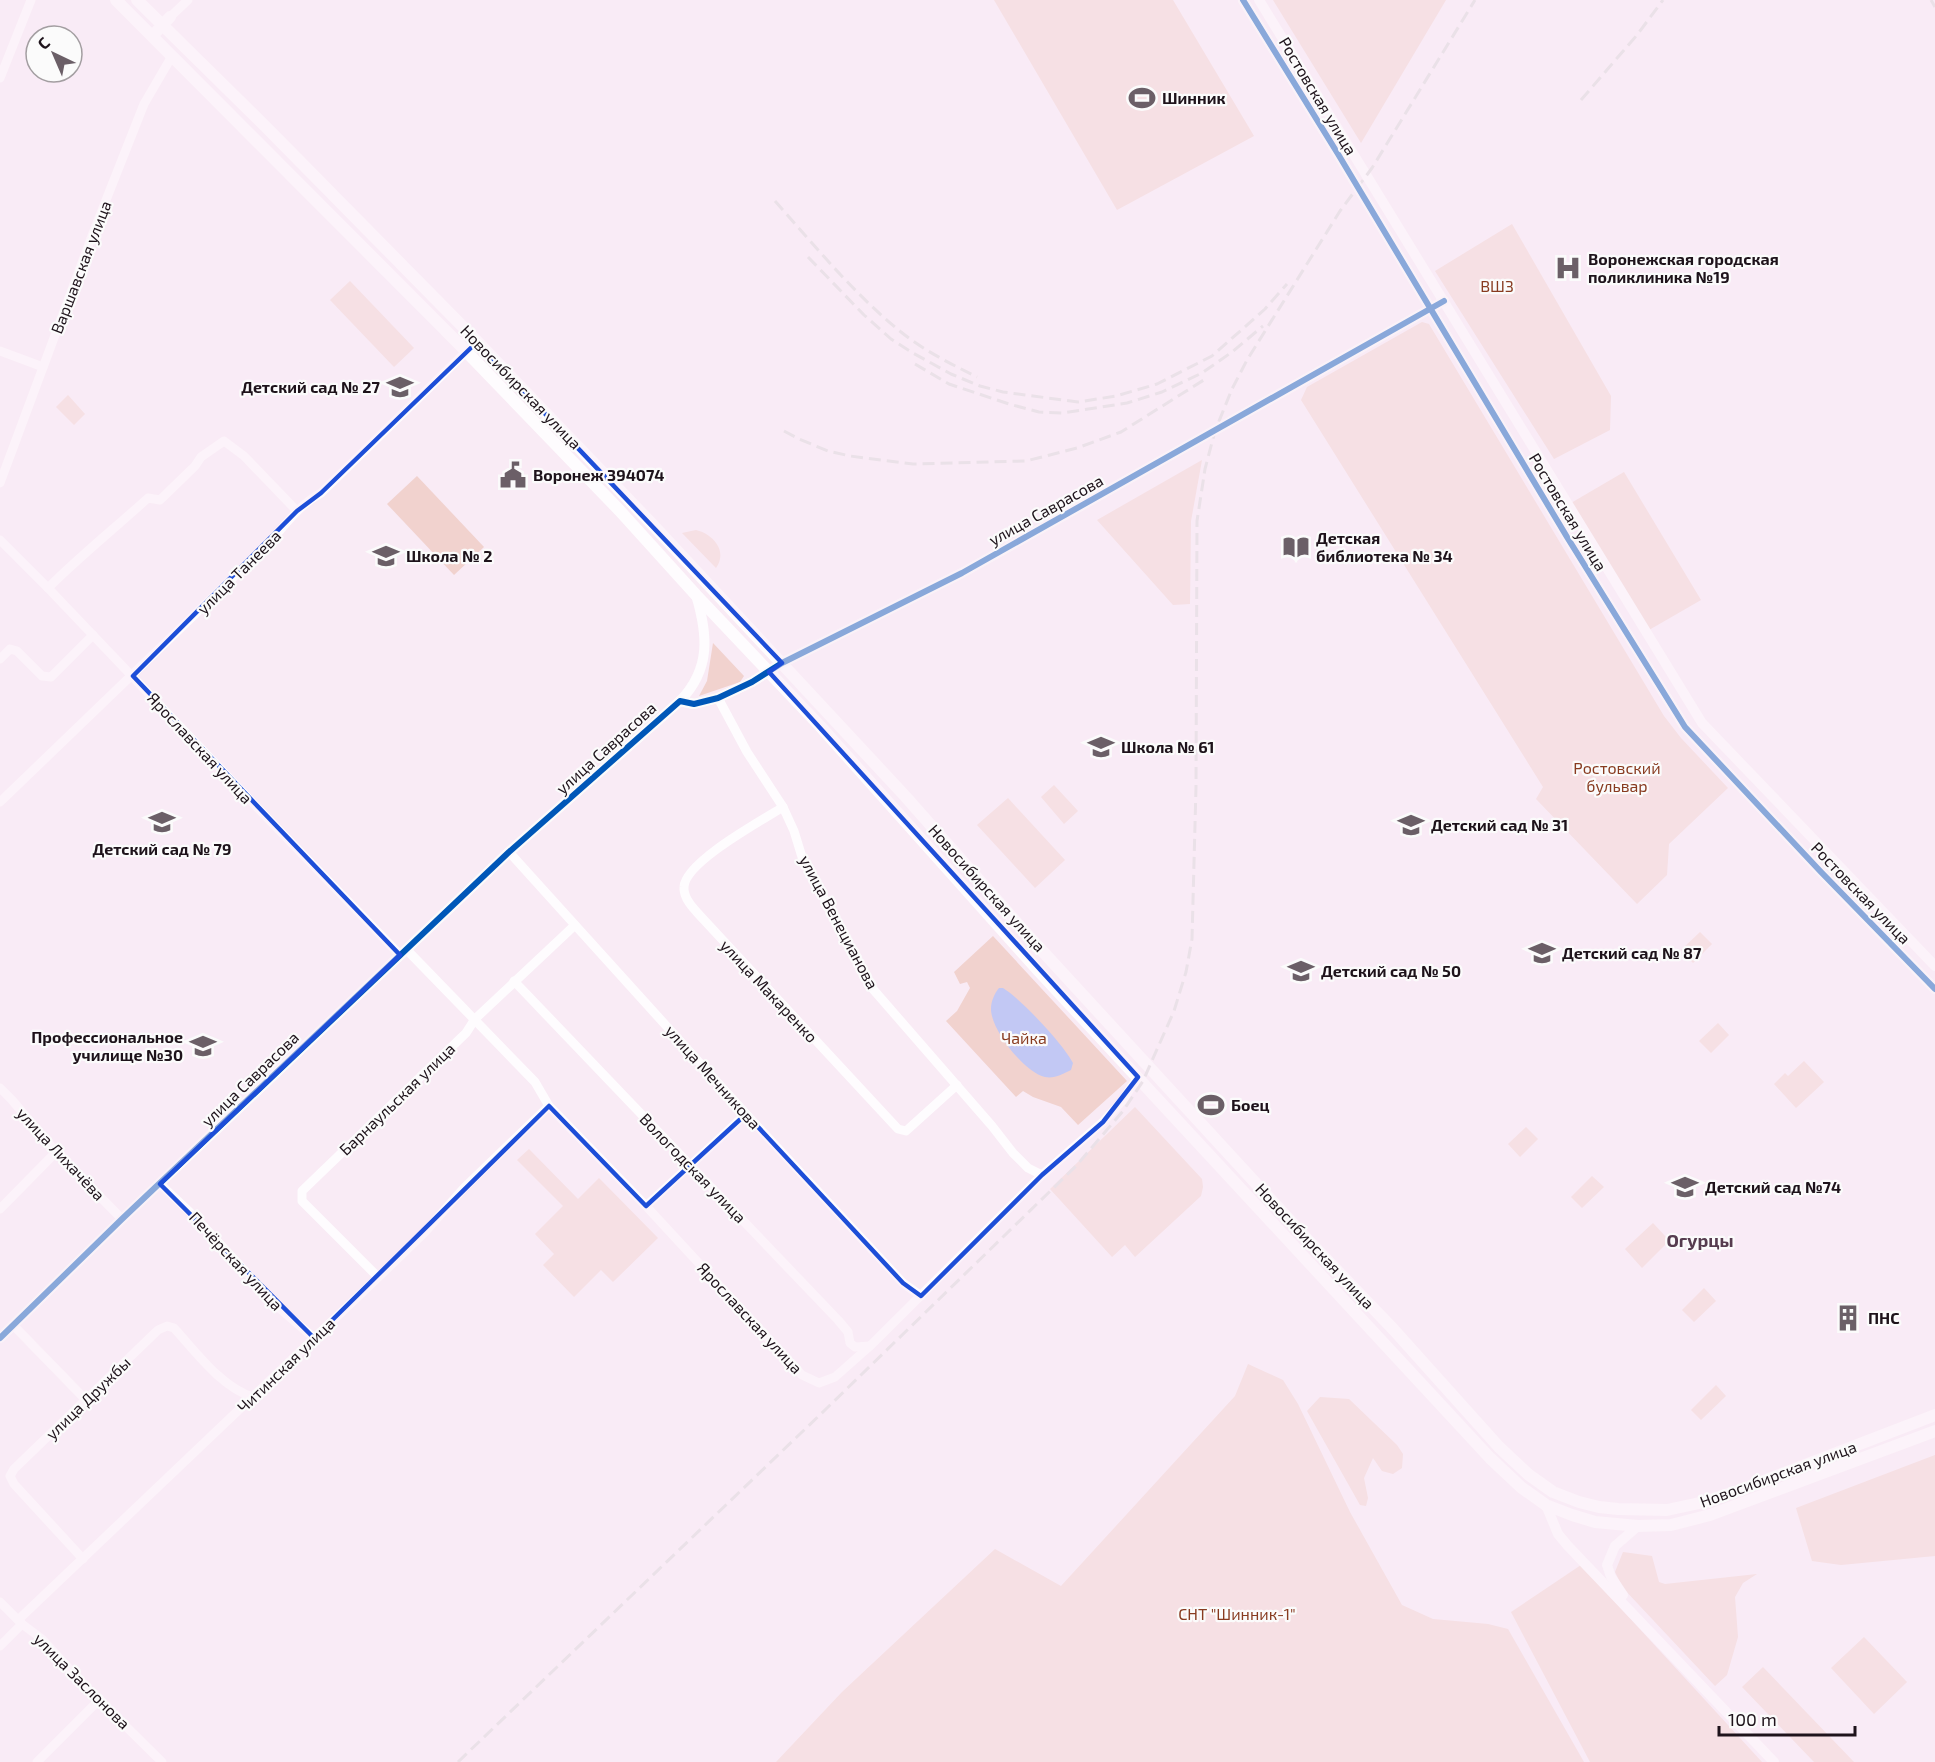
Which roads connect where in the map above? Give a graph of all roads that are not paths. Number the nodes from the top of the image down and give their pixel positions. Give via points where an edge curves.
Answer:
1 (31, 0) edge
2 (116, 0) edge
3 (137, 0) edge
4 (188, 0) edge
5 (1243, 0) edge
6 (1259, 0) edge
7 (166, 21) junction
8 (151, 37) junction
9 (172, 56) junction
10 (0, 78) edge
11 (1444, 301) junction
12 (1429, 308) junction
13 (477, 342) junction
14 (0, 351) edge
15 (467, 352) junction
16 (43, 367) junction
17 (0, 483) edge
18 (297, 511) junction
19 (0, 540) edge
20 (48, 588) junction
21 (696, 595) junction
22 (93, 635) junction
23 (0, 659) edge
24 (782, 663) junction
25 (769, 672) junction
26 (133, 676) junction
27 (718, 698) junction
28 (680, 701) junction
29 (1702, 723) junction
30 (1690, 733) junction
31 (0, 802) edge
32 (783, 807) junction
33 (509, 852) junction
34 (575, 925) junction
35 (403, 952) junction
36 (1935, 966) edge
37 (514, 981) junction
38 (1935, 989) edge
39 (475, 1019) junction
40 (1138, 1077) junction
41 (957, 1085) junction
42 (0, 1088) edge
43 (549, 1106) junction
44 (746, 1114) junction
45 (56, 1152) junction
46 (690, 1165) junction
47 (1042, 1175) junction
48 (160, 1184) junction
49 (645, 1206) junction
50 (0, 1209) edge
51 (122, 1219) junction
52 (378, 1277) junction
53 (921, 1296) junction
54 (13, 1325) junction
55 (0, 1338) edge
56 (314, 1338) junction
57 (870, 1346) junction
58 (253, 1397) junction
59 (86, 1400) junction
60 (1931, 1416) edge
61 (1934, 1431) edge
62 (1546, 1505) junction
63 (1638, 1526) junction
64 (83, 1559) junction
65 (0, 1602) edge
66 (1632, 1611) junction
67 (20, 1622) junction
68 (0, 1646) edge
69 (100, 1699) junction
70 (37, 1762) edge
71 (162, 1762) edge
72 (1774, 1762) edge

1 - 10 street
2 - 8 main road, Новосибирская улица
3 - 7 main road, Новосибирская улица
4 - 7 street
5 - 12 street, Ростовская улица
6 - 11 street, Ростовская улица
7 - 8 main road
7 - 13 main road, Новосибирская улица
8 - 9 main road, Новосибирская улица
9 - 15 main road, Новосибирская улица
9 - 16 street, Варшавская улица via 144,104
11 - 12 street, улица Саврасова
11 - 29 street, Ростовская улица
12 - 24 street, улица Саврасова via 962,573
12 - 30 street, Ростовская улица
13 - 15 street, улица Танеева
13 - 24 main road, Новосибирская улица
14 - 16 street
15 - 18 street, улица Танеева via 343,473
15 - 21 main road, Новосибирская улица
16 - 17 street, Варшавская улица
18 - 20 street via 244,456 224,441 201,457 160,500 148,498 114,526
18 - 26 street, улица Танеева
19 - 20 street, Ярославская улица
20 - 22 street, Ярославская улица
21 - 25 main road, Новосибирская улица
21 - 28 street via 705,627 705,650 700,672
22 - 23 street via 51,677 42,676 17,651 10,649
22 - 26 street, Ярославская улица
24 - 25 street, улица Саврасова
24 - 60 main road, Новосибирская улица via 1499,1447 1542,1485 1599,1507 1676,1509 1735,1492
25 - 27 street, улица Саврасова
25 - 40 main road, Новосибирская улица
26 - 31 street, улица Танеева
26 - 35 street, Ярославская улица
27 - 28 street, улица Саврасова via 694,704
27 - 32 street, улица Венецианова
28 - 33 street, улица Саврасова
29 - 30 street
29 - 36 street, Ростовская улица
30 - 38 street, Ростовская улица
32 - 41 street, улица Венецианова via 802,857 872,988
32 - 41 street, улица Макаренко via 714,850 689,874 683,885 685,897 898,1129 906,1131
33 - 34 street, улица Мечникова
33 - 35 street, улица Саврасова
34 - 37 street, Барнаульская улица
34 - 44 street, улица Мечникова
35 - 39 street, Ярославская улица
35 - 48 street, улица Саврасова
37 - 39 street, Барнаульская улица
37 - 46 street, Вологодская улица
39 - 43 street, Ярославская улица via 535,1082
39 - 52 street, Барнаульская улица via 466,1033 302,1191 303,1201
40 - 47 street, Ярославская улица via 1103,1122
40 - 62 main road, Новосибирская улица via 1490,1458
41 - 47 street, улица Венецианова via 1013,1154
42 - 45 street, улица Лихачёва
43 - 49 street, Ярославская улица
43 - 52 street, Читинская улица
44 - 46 street
44 - 53 street, улица Мечникова via 903,1283
45 - 50 street
45 - 51 street, улица Лихачёва
46 - 49 street
46 - 57 street, Вологодская улица via 838,1320 848,1332 850,1342 855,1347
47 - 53 street, Ярославская улица
48 - 51 street, улица Саврасова
48 - 56 street, Печёрская улица via 277,1306
49 - 57 street, Ярославская улица via 802,1375 819,1383 835,1377
51 - 54 street, улица Саврасова
52 - 56 street, Читинская улица
53 - 57 street, Ярославская улица
54 - 55 street, улица Саврасова
54 - 59 street
56 - 58 street, Читинская улица
58 - 59 street, улица Дружбы via 236,1390 174,1328 167,1326 158,1330
58 - 64 street, Читинская улица
59 - 64 street, улица Дружбы via 10,1476
60 - 61 main road
61 - 63 main road, Новосибирская улица via 1710,1515 1671,1525
62 - 63 main road, Новосибирская улица via 1595,1522
62 - 66 street via 1558,1534
63 - 66 street via 1615,1546 1607,1565
64 - 67 street, Читинская улица
65 - 67 street, улица Заслонова
66 - 72 street
67 - 68 street, Читинская улица
67 - 69 street, улица Заслонова via 42,1639
69 - 70 street
69 - 71 street, улица Заслонова

